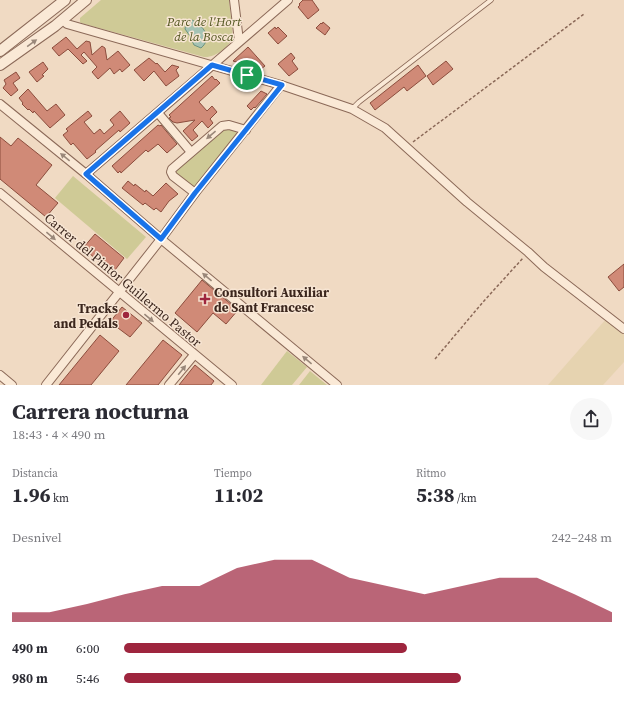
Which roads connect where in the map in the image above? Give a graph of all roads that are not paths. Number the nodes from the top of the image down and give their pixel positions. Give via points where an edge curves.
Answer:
1 (65, 0) edge
2 (86, 0) edge
3 (234, 0) edge
4 (288, 0) edge
5 (491, 0) edge
6 (50, 13) junction
7 (59, 23) junction
8 (240, 41) junction
9 (0, 51) edge
10 (0, 65) edge
11 (212, 65) junction
12 (282, 85) junction
13 (0, 104) edge
14 (352, 109) junction
15 (158, 113) junction
16 (246, 130) junction
17 (191, 152) junction
18 (86, 174) junction
19 (0, 193) edge
20 (195, 193) junction
21 (161, 239) junction
22 (119, 293) junction
23 (624, 329) edge
24 (194, 355) junction
25 (0, 375) edge
26 (12, 385) edge
27 (46, 385) edge
28 (169, 385) edge
29 (232, 385) edge
30 (337, 385) edge

1 - 6 street
2 - 7 street
3 - 8 street
4 - 8 street
5 - 14 lane
6 - 7 street
6 - 9 street
10 -> 7 street
7 - 11 street
8 - 11 street
11 - 12 street
11 - 15 street
12 - 14 street
12 - 16 street
18 -> 13 street
14 - 23 street via 385,128 544,267
15 - 17 street
15 - 18 street
16 -> 17 street via 224,125
16 - 20 street
17 - 20 street via 171,172
18 - 21 street
19 -> 22 street, Carrer del Pintor Guillermo Pastor
20 - 21 street
21 - 22 street
30 -> 21 street
22 -> 24 street, Carrer del Pintor Guillermo Pastor
22 - 27 street
28 -> 24 street
24 - 29 street, Carrer del Pintor Guillermo Pastor
25 - 26 street

